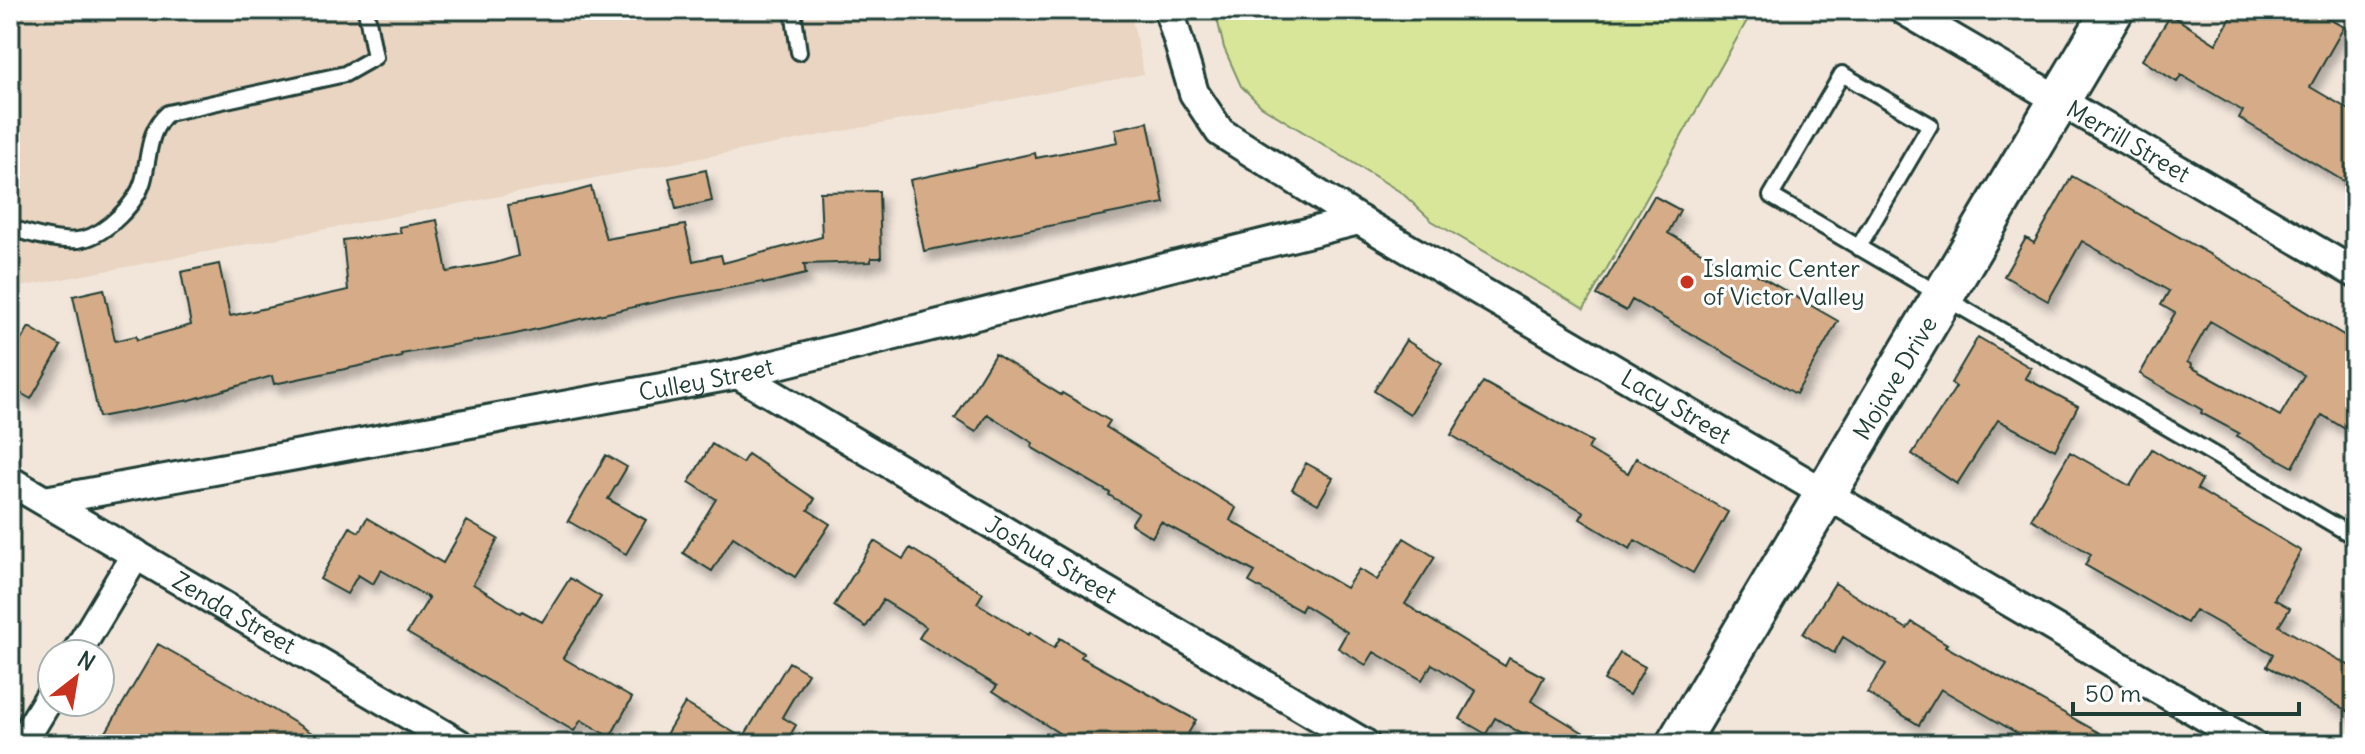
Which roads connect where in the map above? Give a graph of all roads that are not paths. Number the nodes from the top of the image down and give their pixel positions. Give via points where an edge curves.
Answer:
1 (366, 10) edge
2 (793, 10) edge
3 (1169, 10) edge
4 (1904, 10) edge
5 (2113, 10) edge
6 (2349, 10) edge
7 (2355, 13) edge
8 (799, 52) dead end
9 (2059, 101) junction
10 (1359, 220) junction
11 (10, 227) edge
12 (1858, 248) junction
13 (2355, 273) edge
14 (1943, 297) junction
15 (738, 374) junction
16 (10, 481) edge
17 (1826, 493) junction
18 (45, 501) junction
19 (2355, 537) edge
20 (136, 554) junction
21 (86, 638) edge
22 (38, 718) edge
23 (24, 743) edge
24 (459, 744) edge
25 (1365, 744) edge
26 (1677, 744) edge
27 (2252, 744) edge

1 - 11 lane via 375,57 345,74 168,113 156,123 143,184 123,216 83,239 32,236
2 - 8 lane
3 - 10 street, Lacy Street via 1194,93 1220,132
4 - 9 street, Merrill Street
5 - 9 street, Mojave Drive
6 - 7 lane
9 - 13 street, Merrill Street
9 - 14 street, Mojave Drive
10 - 15 street, Culley Street
10 - 17 street, Lacy Street
12 - 12 lane via 1930,125 1842,74 1771,196
12 - 14 lane
14 - 17 street, Mojave Drive
14 - 19 lane
15 - 18 street, Culley Street
15 - 25 street, Joshua Street
16 - 18 street, Zenda Street
17 - 26 street, Mojave Drive
17 - 27 street, Lacy Street
18 - 20 street, Zenda Street
20 - 21 street
20 - 24 street, Zenda Street
22 - 23 street

